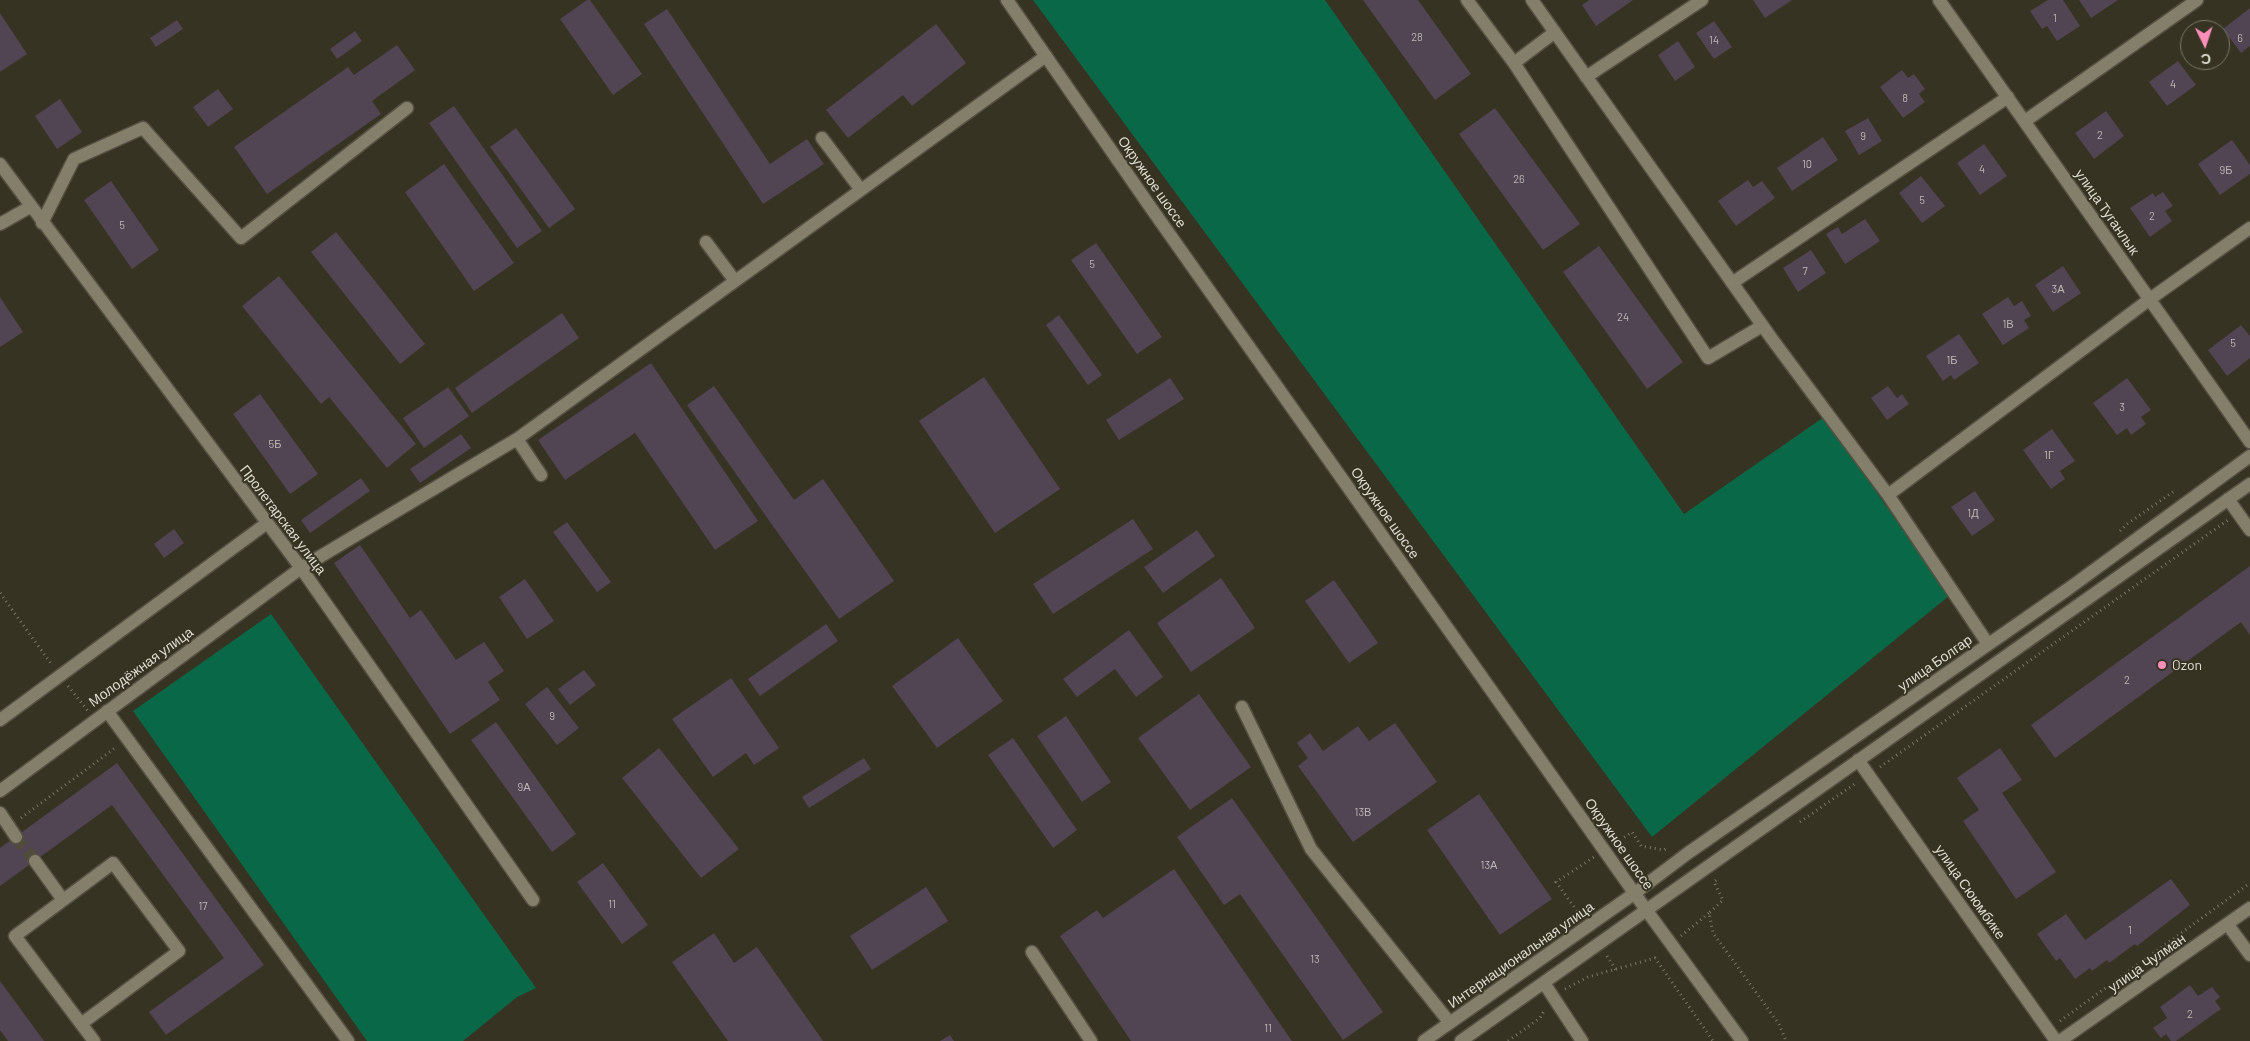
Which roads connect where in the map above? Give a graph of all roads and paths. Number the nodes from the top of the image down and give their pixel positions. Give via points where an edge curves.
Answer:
1 (1007, 0) edge
2 (1467, 0) edge
3 (1532, 0) edge
4 (1702, 0) edge
5 (1939, 0) edge
6 (2198, 0) edge
7 (1555, 32) junction
8 (1046, 56) junction
9 (1514, 64) junction
10 (1586, 77) junction
11 (2008, 97) junction
12 (407, 108) dead end
13 (2025, 121) junction
14 (822, 138) dead end
15 (0, 164) edge
16 (862, 190) junction
17 (30, 207) junction
18 (0, 224) edge
19 (42, 224) junction
20 (2250, 228) edge
21 (706, 242) dead end
22 (735, 281) junction
23 (1732, 283) junction
24 (2150, 299) junction
25 (1762, 326) junction
26 (517, 439) junction
27 (2250, 442) edge
28 (2250, 456) edge
29 (541, 475) dead end
30 (2250, 484) edge
31 (2177, 490) dead end
32 (1888, 495) junction
33 (2228, 499) junction
34 (2238, 513) junction
35 (267, 523) junction
36 (2250, 530) edge
37 (2116, 536) dead end
38 (301, 568) junction
39 (0, 593) edge
40 (1988, 644) junction
41 (60, 676) junction
42 (1242, 707) dead end
43 (108, 711) junction
44 (0, 720) edge
45 (95, 720) junction
46 (110, 742) dead end
47 (1858, 760) junction
48 (1869, 774) junction
49 (0, 790) edge
50 (0, 813) edge
51 (1795, 825) dead end
52 (13, 832) joint
53 (1672, 845) dead end
54 (1605, 850) junction
55 (35, 861) tunnel mouth
56 (1722, 876) dead end
57 (2250, 883) edge
58 (1635, 893) junction
59 (63, 900) junction
60 (533, 900) dead end
61 (2250, 908) edge
62 (1647, 910) junction
63 (2228, 925) junction
64 (1588, 926) junction
65 (1600, 944) junction
66 (1032, 952) dead end
67 (2250, 955) edge
68 (1616, 970) junction
69 (1544, 983) junction
70 (1553, 996) junction
71 (1450, 1023) junction
72 (81, 1024) junction
73 (2048, 1029) junction
74 (94, 1041) edge
75 (348, 1041) edge
76 (1091, 1041) edge
77 (1424, 1041) edge
78 (1461, 1041) edge
79 (1508, 1041) edge
80 (1582, 1041) edge
81 (1713, 1041) edge
82 (1742, 1041) edge
83 (1786, 1041) edge
84 (2056, 1041) edge
85 (2060, 1041) edge

1 - 8 street, Окружное шоссе
2 - 9 street
3 - 7 street
4 - 10 street
5 - 11 street, улица Туганлык
6 - 13 street
7 - 9 street
7 - 10 street
8 - 16 street, Молодёжная улица
8 - 54 street, Окружное шоссе
9 - 25 street via 1708,358
10 - 23 street
11 - 13 street, улица Туганлык
11 - 23 street
12 - 19 street via 241,238 143,128 74,159
13 - 24 street, улица Туганлык
14 - 16 street
15 - 17 street, Пролетарская улица
16 - 22 street, Молодёжная улица
17 - 18 street
17 - 19 street, Пролетарская улица
19 - 35 street, Пролетарская улица
20 - 24 street
21 - 22 street
22 - 26 street, Молодёжная улица
23 - 25 street
24 - 27 street, улица Туганлык
24 - 32 street
25 - 32 street
26 - 29 street
26 - 38 street, Молодёжная улица
28 - 40 street, улица Болгар
30 - 33 street
31 - 37 path via 2126,524
32 - 40 street
33 - 34 street
33 - 47 street
34 - 36 street
34 - 48 path
35 - 38 street, Пролетарская улица
35 - 41 street
38 - 43 street, Молодёжная улица
38 - 60 street, Пролетарская улица
39 - 41 path
40 - 58 street, улица Болгар
41 - 44 street
41 - 45 path
42 - 71 street via 1311,849
43 - 45 street, Молодёжная улица
43 - 75 street
45 - 49 street, Молодёжная улица
46 - 52 path via 116,749
47 - 48 street, улица Сююмбике
47 - 62 street
48 - 51 path
48 - 73 street, улица Сююмбике
50 - 52 street
53 - 54 path via 1664,850 1641,846 1632,832
54 - 58 street, Окружное шоссе
54 - 64 path via 1556,882
55 - 59 street
56 - 83 path via 1714,882 1723,900 1709,913 1713,933 1780,1024
57 - 73 path
58 - 62 street, Окружное шоссе
58 - 64 street, Интернациональная улица
59 - 72 street via 15,936
59 - 72 street via 113,863 179,951
61 - 63 street, улица Чулман
62 - 65 street
62 - 82 street, Окружное шоссе
63 - 67 street
63 - 85 street, улица Чулман
64 - 71 street, Интернациональная улица
65 - 68 path
65 - 69 street
66 - 76 street
68 - 70 path via 1588,977
68 - 81 path via 1655,958
69 - 70 street
69 - 78 street
70 - 79 path via 1540,1018
70 - 80 street
71 - 77 street, Интернациональная улица
72 - 74 street
73 - 84 street, улица Сююмбике

